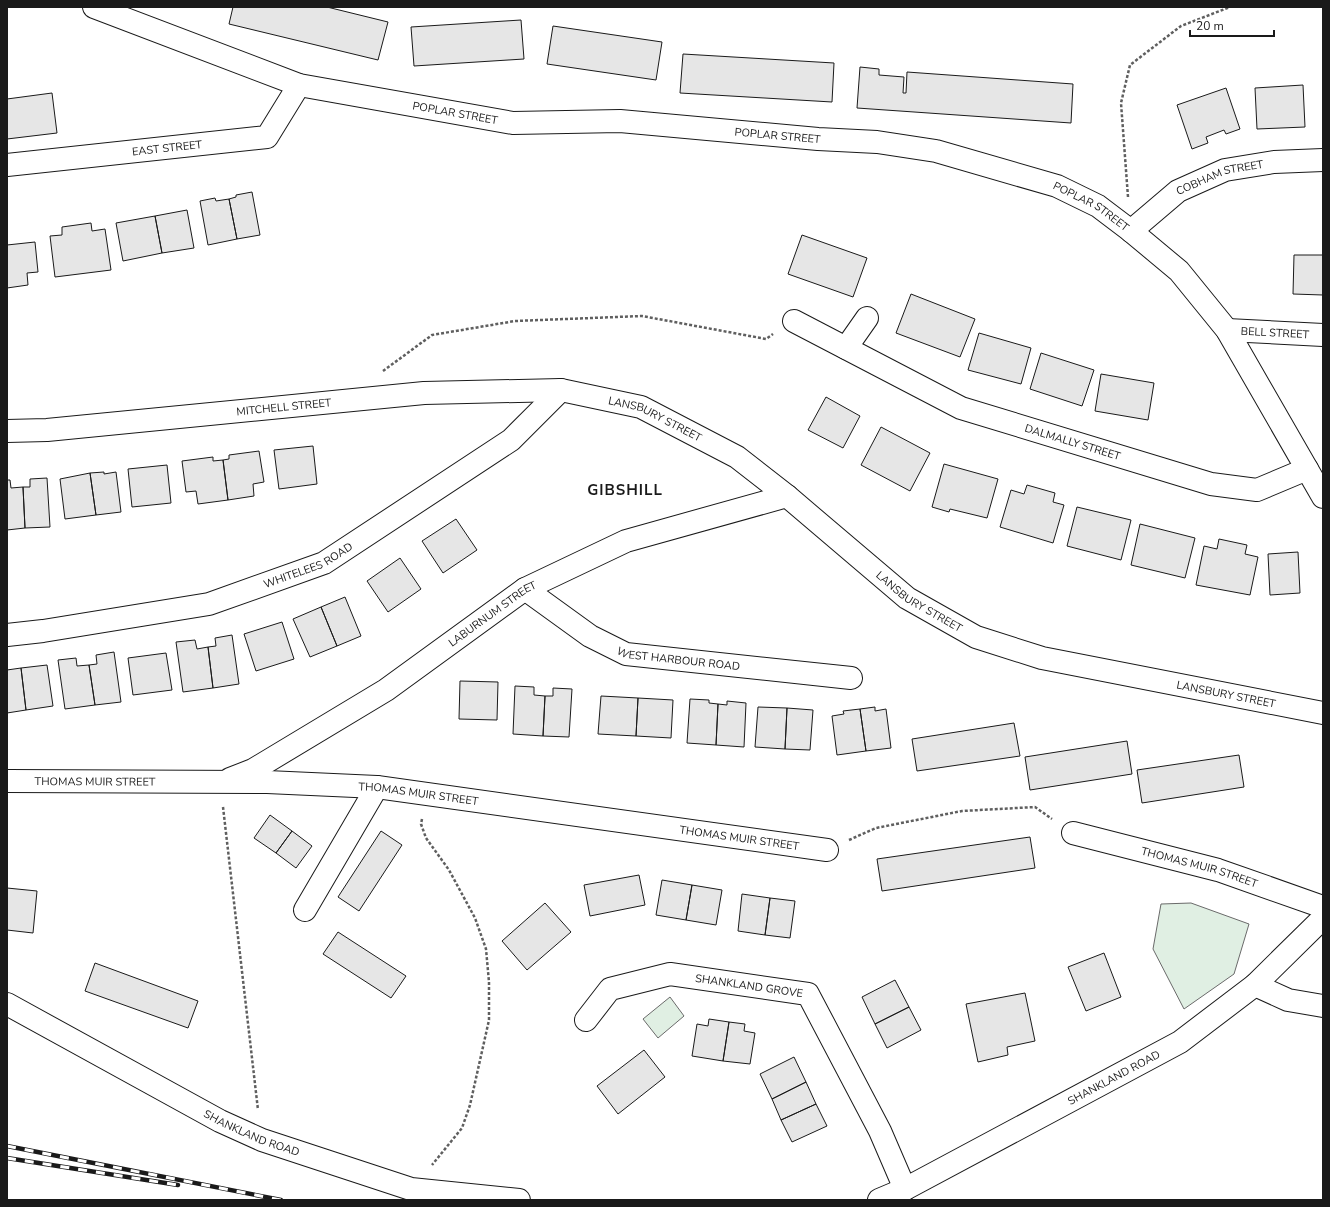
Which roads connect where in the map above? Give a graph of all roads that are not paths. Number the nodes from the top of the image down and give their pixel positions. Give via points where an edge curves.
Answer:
1 (94, 7) edge
2 (298, 85) junction
3 (1323, 160) edge
4 (7, 165) edge
5 (1131, 231) junction
6 (866, 318) dead end
7 (794, 321) road end
8 (1227, 330) junction
9 (1323, 335) edge
10 (846, 348) junction
11 (561, 390) junction
12 (7, 431) edge
13 (1307, 469) junction
14 (787, 496) junction
15 (1323, 497) edge
16 (525, 589) junction
17 (7, 634) edge
18 (851, 678) dead end
19 (1323, 713) edge
20 (7, 781) edge
21 (220, 782) junction
22 (376, 787) junction
23 (1073, 833) road end
24 (827, 850) road end
25 (1323, 907) edge
26 (304, 910) dead end
27 (1323, 918) edge
28 (1254, 985) junction
29 (7, 1004) edge
30 (1323, 1006) edge
31 (586, 1020) dead end
32 (905, 1189) junction
33 (519, 1200) edge
34 (879, 1200) edge

1 - 2 street, POPLAR STREET
2 - 4 street, EAST STREET via 267,137
2 - 5 street, POPLAR STREET via 513,123 620,121 877,142 936,151 1057,186 1098,206
3 - 5 street, COBHAM STREET via 1274,162 1225,170 1178,191
5 - 8 street, POPLAR STREET via 1179,272
6 - 10 street
7 - 10 street, DALMALLY STREET
8 - 9 street, BELL STREET
8 - 13 street, POPLAR STREET
10 - 13 street, DALMALLY STREET via 961,408 1211,484 1257,490
11 - 12 street, MITCHELL STREET via 424,393 47,430
11 - 14 street, LANSBURY STREET via 641,407 737,457
11 - 17 street, WHITELEES ROAD via 511,440 324,563 209,604 42,631
13 - 15 street, POPLAR STREET
14 - 16 street, LABURNUM STREET via 626,541
14 - 19 street, LANSBURY STREET via 907,598 976,637 1042,658
16 - 18 street, WEST HARBOUR ROAD via 590,636 626,654
16 - 21 street, LABURNUM STREET via 386,690 253,770
20 - 21 street, THOMAS MUIR STREET
21 - 22 street, THOMAS MUIR STREET
22 - 24 street, THOMAS MUIR STREET
22 - 26 street
23 - 25 street, THOMAS MUIR STREET via 1218,870
27 - 28 street, SHANKLAND ROAD
28 - 30 street via 1288,1000
28 - 32 street, SHANKLAND ROAD via 1180,1042
29 - 33 street, SHANKLAND ROAD via 220,1121 262,1140 411,1190
31 - 32 street, SHANKLAND GROVE via 610,989 670,974 808,994 880,1131
32 - 34 street, SHANKLAND ROAD

